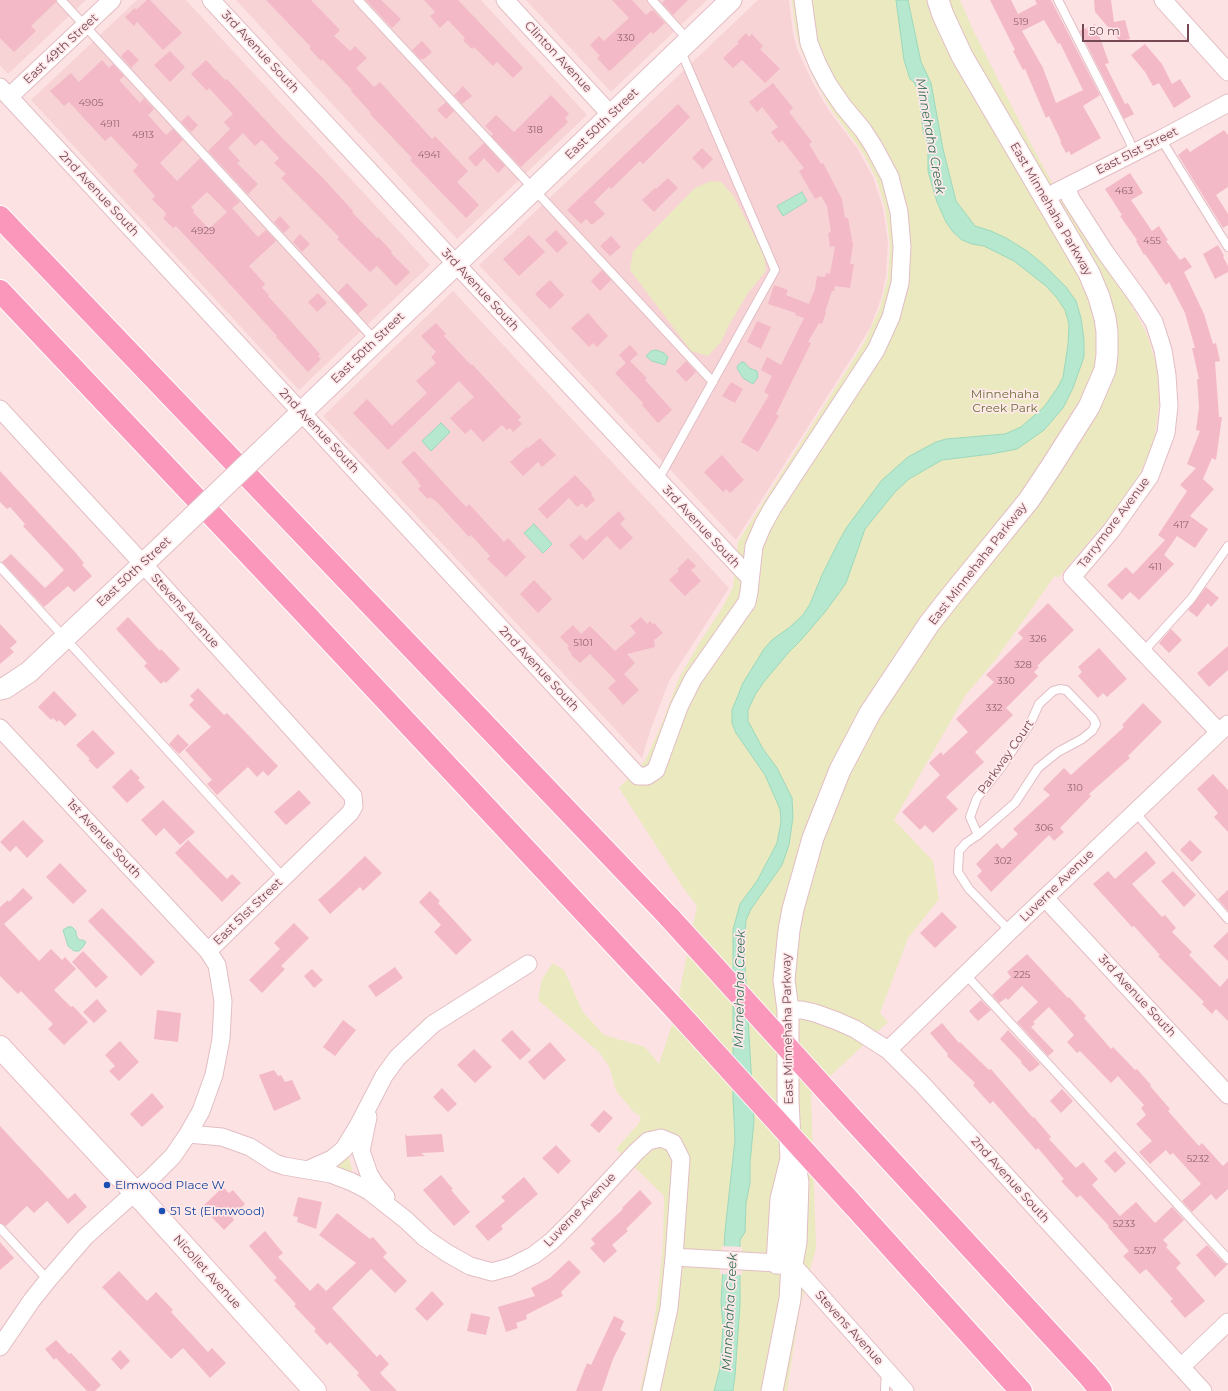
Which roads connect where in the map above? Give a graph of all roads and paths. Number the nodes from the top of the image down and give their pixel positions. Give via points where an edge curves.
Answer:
1 (61, 0) edge
2 (112, 0) edge
3 (211, 0) edge
4 (358, 0) edge
5 (505, 0) edge
6 (652, 0) edge
7 (731, 0) edge
8 (803, 0) edge
9 (938, 0) edge
10 (1058, 0) edge
11 (1163, 0) edge
12 (85, 26) junction
13 (684, 45) junction
14 (1228, 72) edge
15 (4, 92) edge
16 (1228, 104) edge
17 (612, 115) junction
18 (1161, 139) junction
19 (1134, 153) junction
20 (1066, 187) junction
21 (534, 190) junction
22 (1045, 197) junction
23 (0, 217) edge
24 (1228, 247) edge
25 (456, 264) junction
26 (0, 291) edge
27 (376, 341) junction
28 (713, 382) junction
29 (0, 409) edge
30 (301, 412) junction
31 (658, 480) junction
32 (1228, 546) edge
33 (143, 564) junction
34 (0, 567) edge
35 (750, 578) junction
36 (65, 637) junction
37 (1143, 652) junction
38 (0, 689) edge
39 (0, 728) edge
40 (1223, 728) edge
41 (353, 796) joint
42 (1135, 812) junction
43 (978, 835) junction
44 (284, 878) junction
45 (1045, 898) junction
46 (1228, 919) edge
47 (1010, 931) junction
48 (208, 951) junction
49 (528, 964) dead end
50 (966, 975) junction
51 (788, 1010) junction
52 (0, 1048) edge
53 (888, 1050) junction
54 (1228, 1095) edge
55 (373, 1096) junction
56 (188, 1134) junction
57 (307, 1170) junction
58 (136, 1193) junction
59 (406, 1220) junction
60 (0, 1228) edge
61 (674, 1257) junction
62 (1228, 1259) edge
63 (785, 1264) junction
64 (48, 1280) junction
65 (1228, 1322) edge
66 (0, 1347) edge
67 (1181, 1367) junction
68 (1001, 1369) junction
69 (886, 1370) junction
70 (1087, 1374) junction
71 (316, 1391) edge
72 (651, 1391) edge
73 (772, 1391) edge
74 (884, 1391) edge
75 (905, 1391) edge
76 (1010, 1391) edge
77 (1021, 1391) edge
78 (1101, 1391) edge
79 (1107, 1391) edge
80 (1204, 1391) edge

1 - 12 lane
2 - 12 street, East 49th Street
3 - 25 street, 3rd Avenue South
4 - 21 lane
5 - 17 street, Clinton Avenue
6 - 13 lane
7 - 13 street, East 50th Street
8 - 35 street via 808,42 818,65 839,101 874,147 890,177 899,212 902,247 900,283 891,317 876,350 763,525 754,546
9 - 22 street, East Minnehaha Parkway via 962,56
10 - 19 lane
11 - 14 street
12 - 15 street, East 49th Street
12 - 27 lane
13 - 17 street, East 50th Street
13 - 28 lane via 775,270
15 - 30 street, 2nd Avenue South
16 - 18 street, East 51st Street
17 - 21 street, East 50th Street
18 - 19 street, East 51st Street
18 - 24 lane
19 - 20 street, East 51st Street
20 - 22 street, East 51st Street
20 - 37 street, Tarrymore Avenue via 1105,252 1154,322 1164,356 1169,406 1166,433 1150,476 1111,531 1072,577
21 - 25 street, East 50th Street
21 - 28 lane
22 - 51 street, East Minnehaha Parkway via 1083,261 1099,297 1107,332 1105,370 1089,407 1051,467 1029,500 951,596 913,648 870,713 840,770 813,838 793,909 785,973
23 - 70 highway, bridge via 670,918
25 - 27 street, East 50th Street
25 - 31 street, 3rd Avenue South
26 - 68 highway, bridge via 674,1009
27 - 30 street, East 50th Street
28 - 31 lane
29 - 33 street, Stevens Avenue
30 - 33 street, East 50th Street, bridge
30 - 35 street, 2nd Avenue South via 638,776 647,776 656,770 679,707 693,679 747,602
31 - 35 street, 3rd Avenue South
32 - 37 lane via 1192,599
33 - 36 street, East 50th Street
33 - 41 street, Stevens Avenue
34 - 36 lane
36 - 38 street, East 50th Street via 29,672
36 - 44 lane
37 - 40 street, Tarrymore Avenue
39 - 48 street, 1st Avenue South
40 - 42 street, Luverne Avenue
41 - 44 street, East 51st Street via 354,806 350,813
42 - 45 street, Luverne Avenue
42 - 46 lane
43 - 43 lane, Parkway Court via 1015,803 1038,768 1094,728 1096,724 1093,718 1066,690 1053,692 1039,704 1030,724 977,798 970,817
43 - 47 lane, Parkway Court via 959,851 958,872 969,889
44 - 48 street, East 51st Street
45 - 47 street, Luverne Avenue
45 - 54 street, 3rd Avenue South
47 - 50 street, Luverne Avenue
48 - 56 street, East 51st Street via 217,965 223,1001 221,1039 214,1075 201,1110
49 - 55 street via 433,1024 398,1058
50 - 53 street, Luverne Avenue
50 - 62 lane
51 - 53 street, 2nd Avenue South via 802,1010 837,1021
51 - 63 street, East Minnehaha Parkway via 791,1159 781,1199
52 - 58 main road, Nicollet Avenue
53 - 67 street, 2nd Avenue South
55 - 57 street via 344,1149 332,1159
55 - 59 street, Luverne Avenue via 361,1151 375,1184
56 - 57 street, Luverne Avenue via 222,1137 250,1147 279,1164
56 - 58 street, East 51st Street via 173,1156
57 - 59 street, Luverne Avenue via 331,1174 352,1182
58 - 64 street, East 51st Street via 85,1237
58 - 71 main road, Nicollet Avenue
59 - 61 street, Luverne Avenue via 425,1238 470,1266 492,1272 510,1267 534,1255 552,1241 636,1152 648,1141 661,1138 673,1143 681,1158
60 - 64 lane
61 - 63 street
61 - 72 street via 668,1314
63 - 69 street, Stevens Avenue
63 - 73 street, East Minnehaha Parkway via 790,1299
64 - 66 street, East 51st Street
65 - 67 street
67 - 80 street, 2nd Avenue South
68 - 76 highway
68 - 77 highway
69 - 74 lane
69 - 75 street, Stevens Avenue
70 - 78 highway
70 - 79 highway

